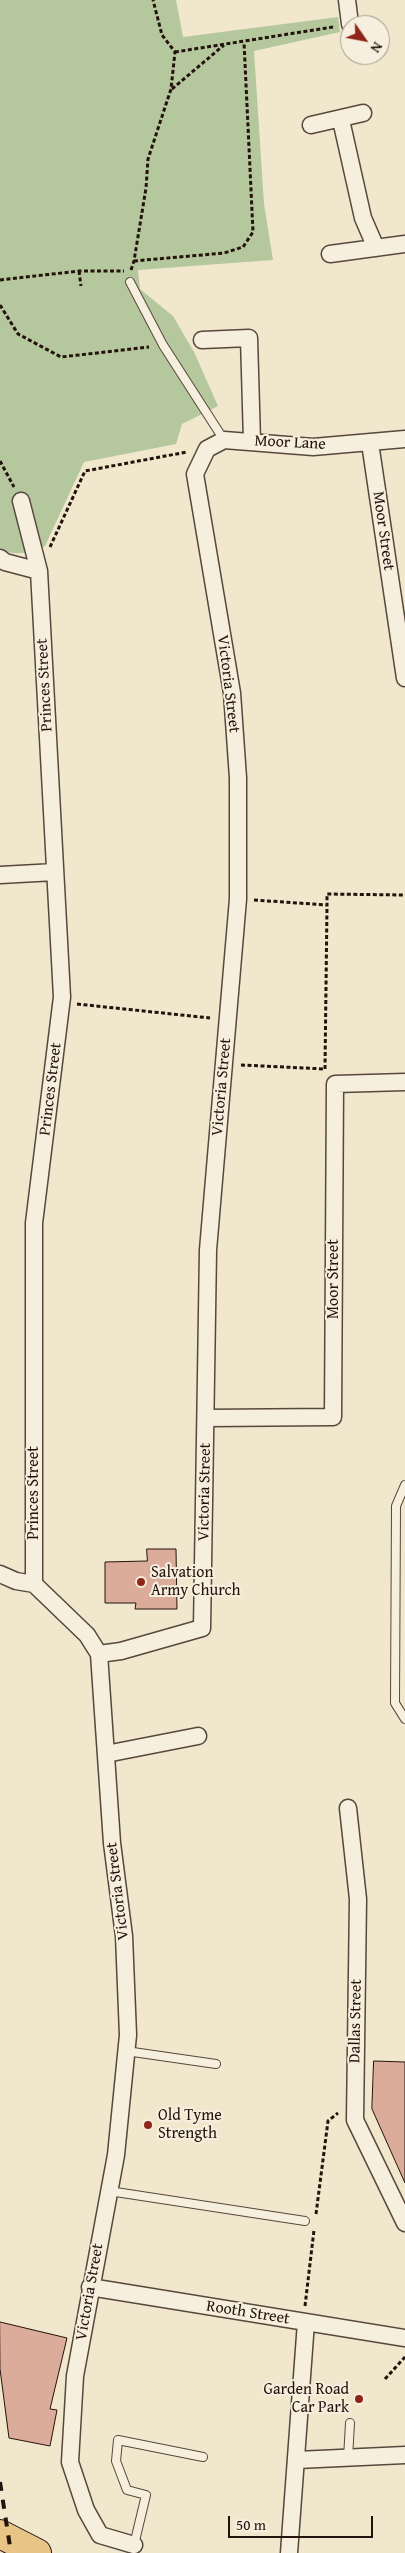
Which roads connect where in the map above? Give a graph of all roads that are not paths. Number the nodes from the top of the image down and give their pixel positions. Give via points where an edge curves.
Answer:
1 (347, 0) edge
2 (349, 15) edge
3 (363, 114) dead end
4 (341, 120) junction
5 (310, 125) dead end
6 (405, 244) edge
7 (376, 248) junction
8 (330, 254) dead end
9 (130, 282) road end
10 (202, 340) dead end
11 (405, 439) edge
12 (224, 440) junction
13 (252, 441) junction
14 (370, 443) junction
15 (207, 449) joint
16 (21, 501) road end
17 (0, 558) edge
18 (39, 571) junction
19 (405, 678) edge
20 (54, 872) junction
21 (0, 875) edge
22 (405, 1082) edge
23 (207, 1418) junction
24 (405, 1485) edge
25 (0, 1574) edge
26 (34, 1584) junction
27 (99, 1654) junction
28 (405, 1719) edge
29 (198, 1736) dead end
30 (106, 1754) junction
31 (348, 1808) dead end
32 (126, 2051) junction
33 (216, 2064) dead end
34 (109, 2191) junction
35 (305, 2221) dead end
36 (405, 2223) edge
37 (90, 2287) junction
38 (305, 2322) junction
39 (405, 2338) edge
40 (350, 2423) dead end
41 (405, 2455) edge
42 (203, 2457) dead end
43 (348, 2458) junction
44 (297, 2460) junction
45 (0, 2534) edge
46 (134, 2545) joint
47 (37, 2553) edge
48 (289, 2553) edge

1 - 2 street
3 - 4 street
4 - 5 street
4 - 7 street via 363,218
6 - 7 street
7 - 8 street
9 - 12 lane via 163,345
10 - 13 street via 249,338
11 - 14 street, Moor Lane
12 - 13 street, Moor Lane
12 - 15 street, Moor Lane
13 - 14 street, Moor Lane via 313,447
14 - 19 street, Moor Street
15 - 23 street, Victoria Street via 195,474 232,693 238,778 238,899 208,1250
16 - 18 street, Princes Street
17 - 18 street
18 - 20 street, Princes Street
20 - 21 street
20 - 26 street, Princes Street via 62,1002 34,1223
22 - 23 street, Moor Street via 335,1084 333,1417
23 - 27 street, Victoria Street via 202,1628
24 - 28 lane via 396,1506 396,1703
25 - 26 street
26 - 27 street via 87,1635
27 - 30 street, Victoria Street
29 - 30 street
30 - 32 street, Victoria Street via 112,1843 124,1936
31 - 36 street, Dallas Street via 358,1899 355,2120
32 - 33 lane
32 - 34 street, Victoria Street via 116,2155
34 - 35 lane
34 - 37 street, Victoria Street
37 - 38 street, Rooth Street
37 - 46 street, Victoria Street via 75,2376 70,2462 86,2510 100,2535
38 - 39 street, Rooth Street
38 - 44 street
40 - 43 lane
41 - 43 street
42 - 46 lane via 118,2440 116,2461 127,2490 146,2495
43 - 44 street
44 - 48 street
45 - 47 highway

